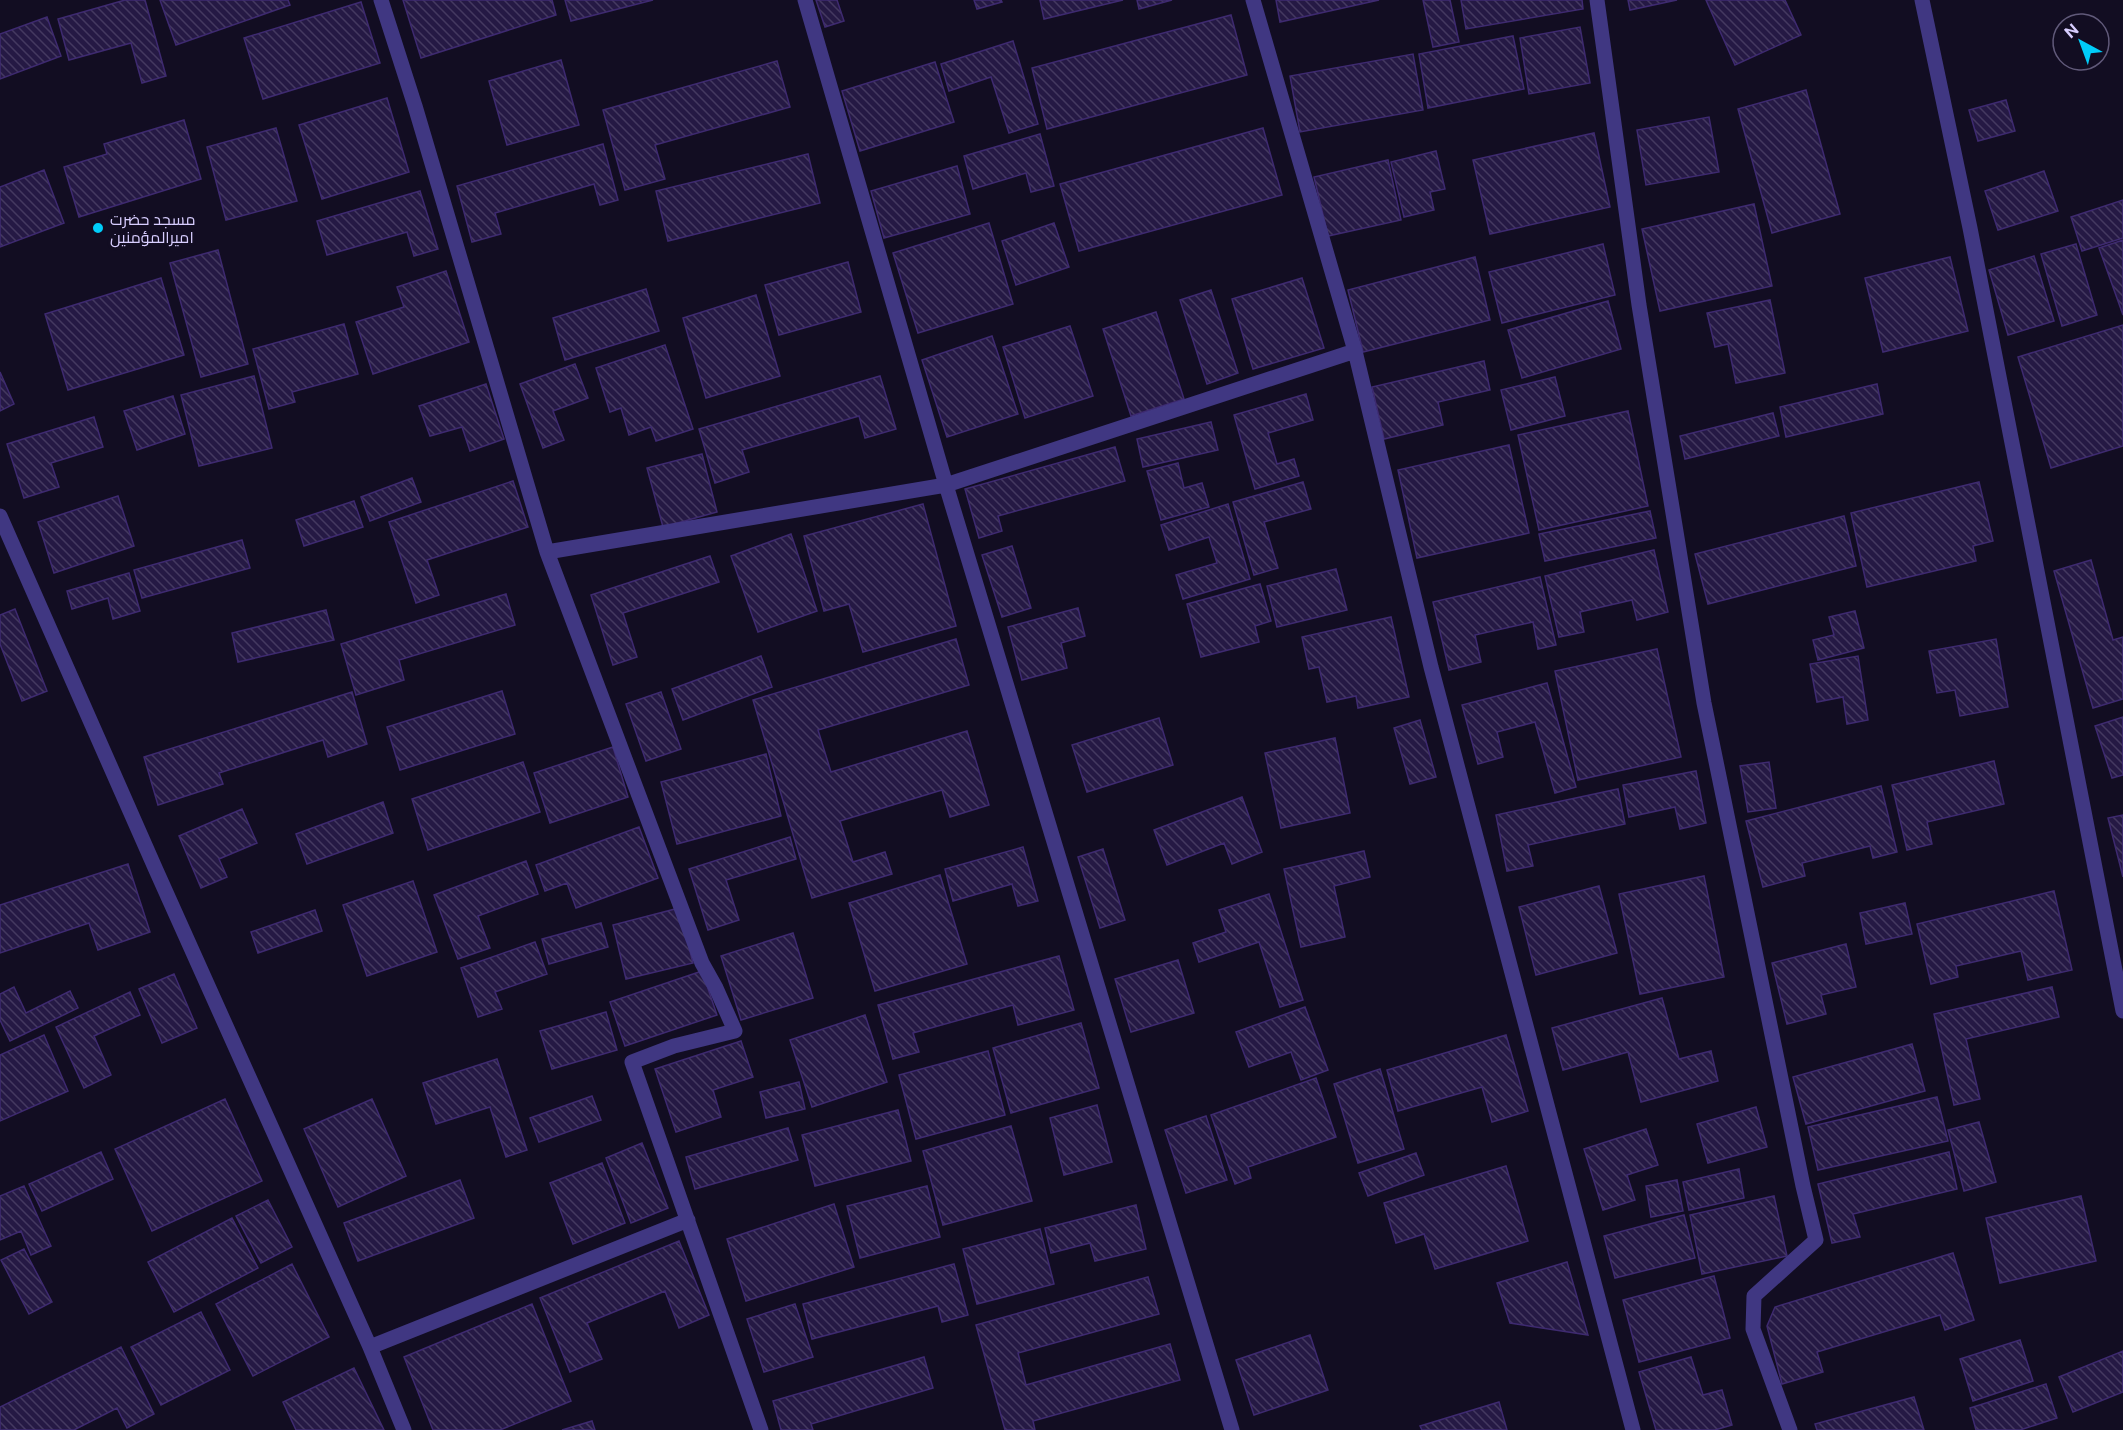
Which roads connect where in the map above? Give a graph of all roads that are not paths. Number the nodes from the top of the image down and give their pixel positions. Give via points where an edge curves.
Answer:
1 (381, 0) edge
2 (805, 0) edge
3 (1253, 0) edge
4 (1597, 0) edge
5 (1922, 0) edge
6 (1355, 351) junction
7 (946, 485) junction
8 (0, 516) edge
9 (547, 552) junction
10 (2123, 1011) edge
11 (688, 1220) junction
12 (370, 1347) junction
13 (404, 1430) edge
14 (762, 1430) edge
15 (1232, 1430) edge
16 (1633, 1430) edge
17 (1790, 1430) edge

1 - 9 street
2 - 7 street
3 - 6 street
4 - 17 street via 1639,305 1704,703 1816,1240 1754,1296 1754,1329
5 - 10 street
6 - 7 street
6 - 16 street via 1431,667
7 - 9 street
7 - 15 street
8 - 12 street
9 - 11 street via 702,963 735,1030 632,1062
11 - 12 street
11 - 14 street
12 - 13 street

